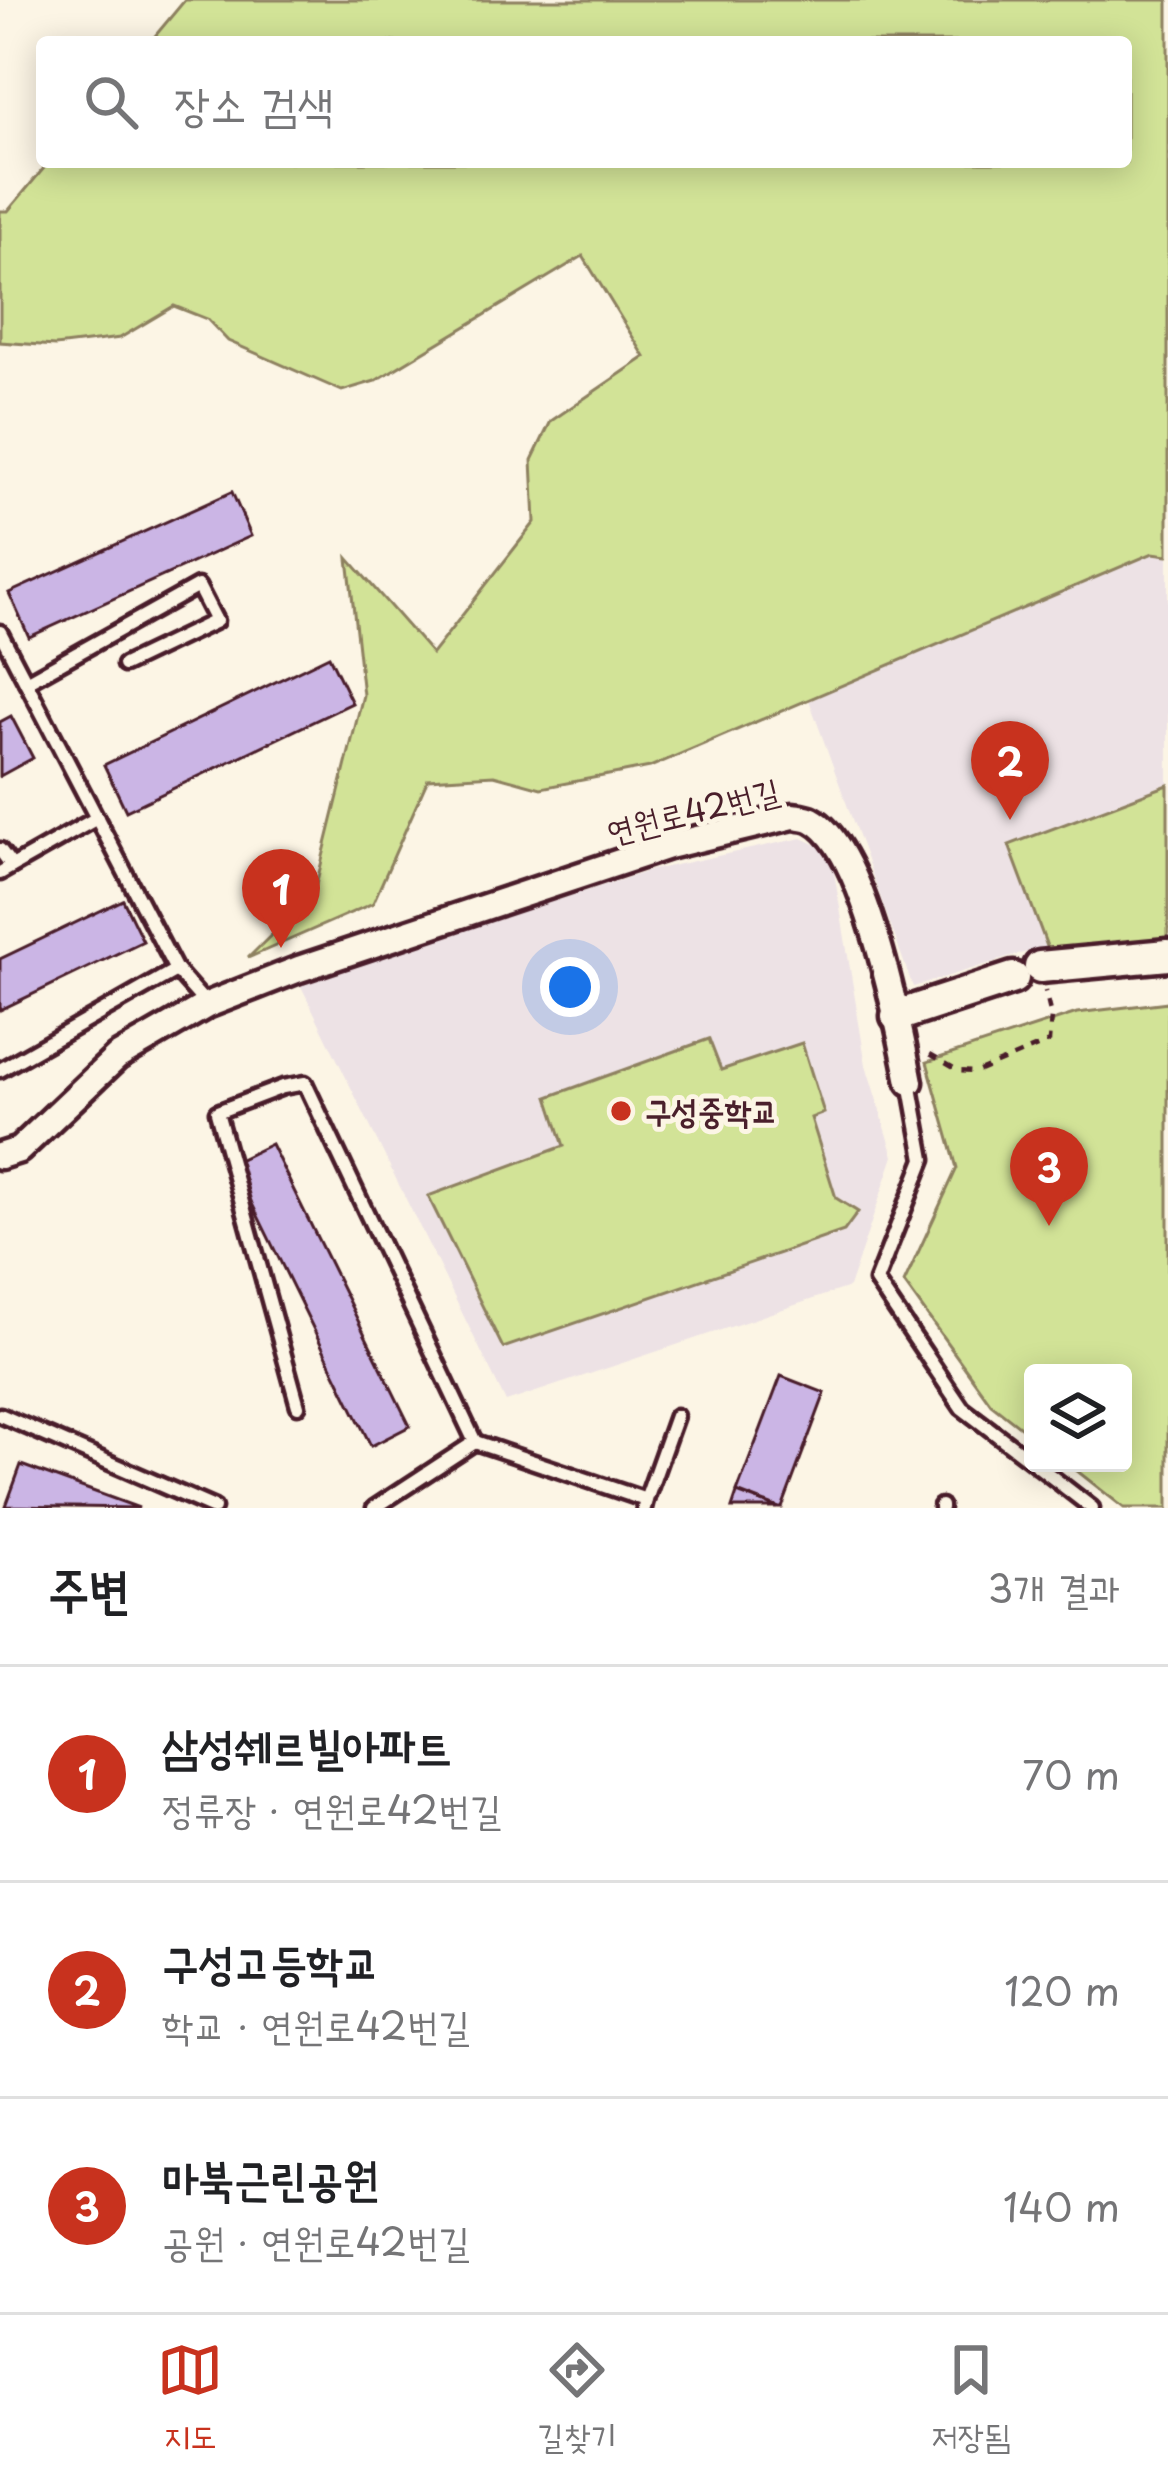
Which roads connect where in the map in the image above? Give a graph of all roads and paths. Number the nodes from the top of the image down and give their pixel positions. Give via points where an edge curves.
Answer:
1 (0, 632) edge
2 (124, 664) dead end
3 (26, 682) junction
4 (97, 818) junction
5 (0, 850) edge
6 (6, 870) edge
7 (1168, 955) edge
8 (176, 970) junction
9 (1026, 972) junction
10 (206, 1005) junction
11 (897, 1016) junction
12 (904, 1056) junction
13 (0, 1070) edge
14 (910, 1082) joint
15 (0, 1156) edge
16 (298, 1406) dead end
17 (0, 1415) edge
18 (676, 1416) dead end
19 (475, 1442) junction
20 (1024, 1456) edge
21 (1045, 1472) edge
22 (645, 1504) edge
23 (214, 1508) edge
24 (374, 1508) edge
25 (1092, 1508) edge

1 - 3 lane
2 - 3 lane via 217,621 198,586
3 - 4 lane
4 - 6 lane
4 - 8 lane
5 - 6 lane
7 - 9 street
8 - 10 lane
8 - 13 lane
9 - 11 street
9 - 12 path via 1051,1016 1049,1042 977,1072 927,1052
10 - 11 street, 연원로42번길 via 668,846 793,816 812,820 846,864
10 - 15 street, 연원로42번길 via 117,1057 19,1150
11 - 12 street, 연원로42번길
12 - 14 street, 연원로42번길
14 - 20 lane, 연원로42번길 via 924,1159 875,1281 962,1408
16 - 19 lane via 218,1112 305,1083
17 - 23 lane
18 - 22 lane
19 - 22 lane
19 - 24 lane
21 - 25 lane, 연원로42번길

